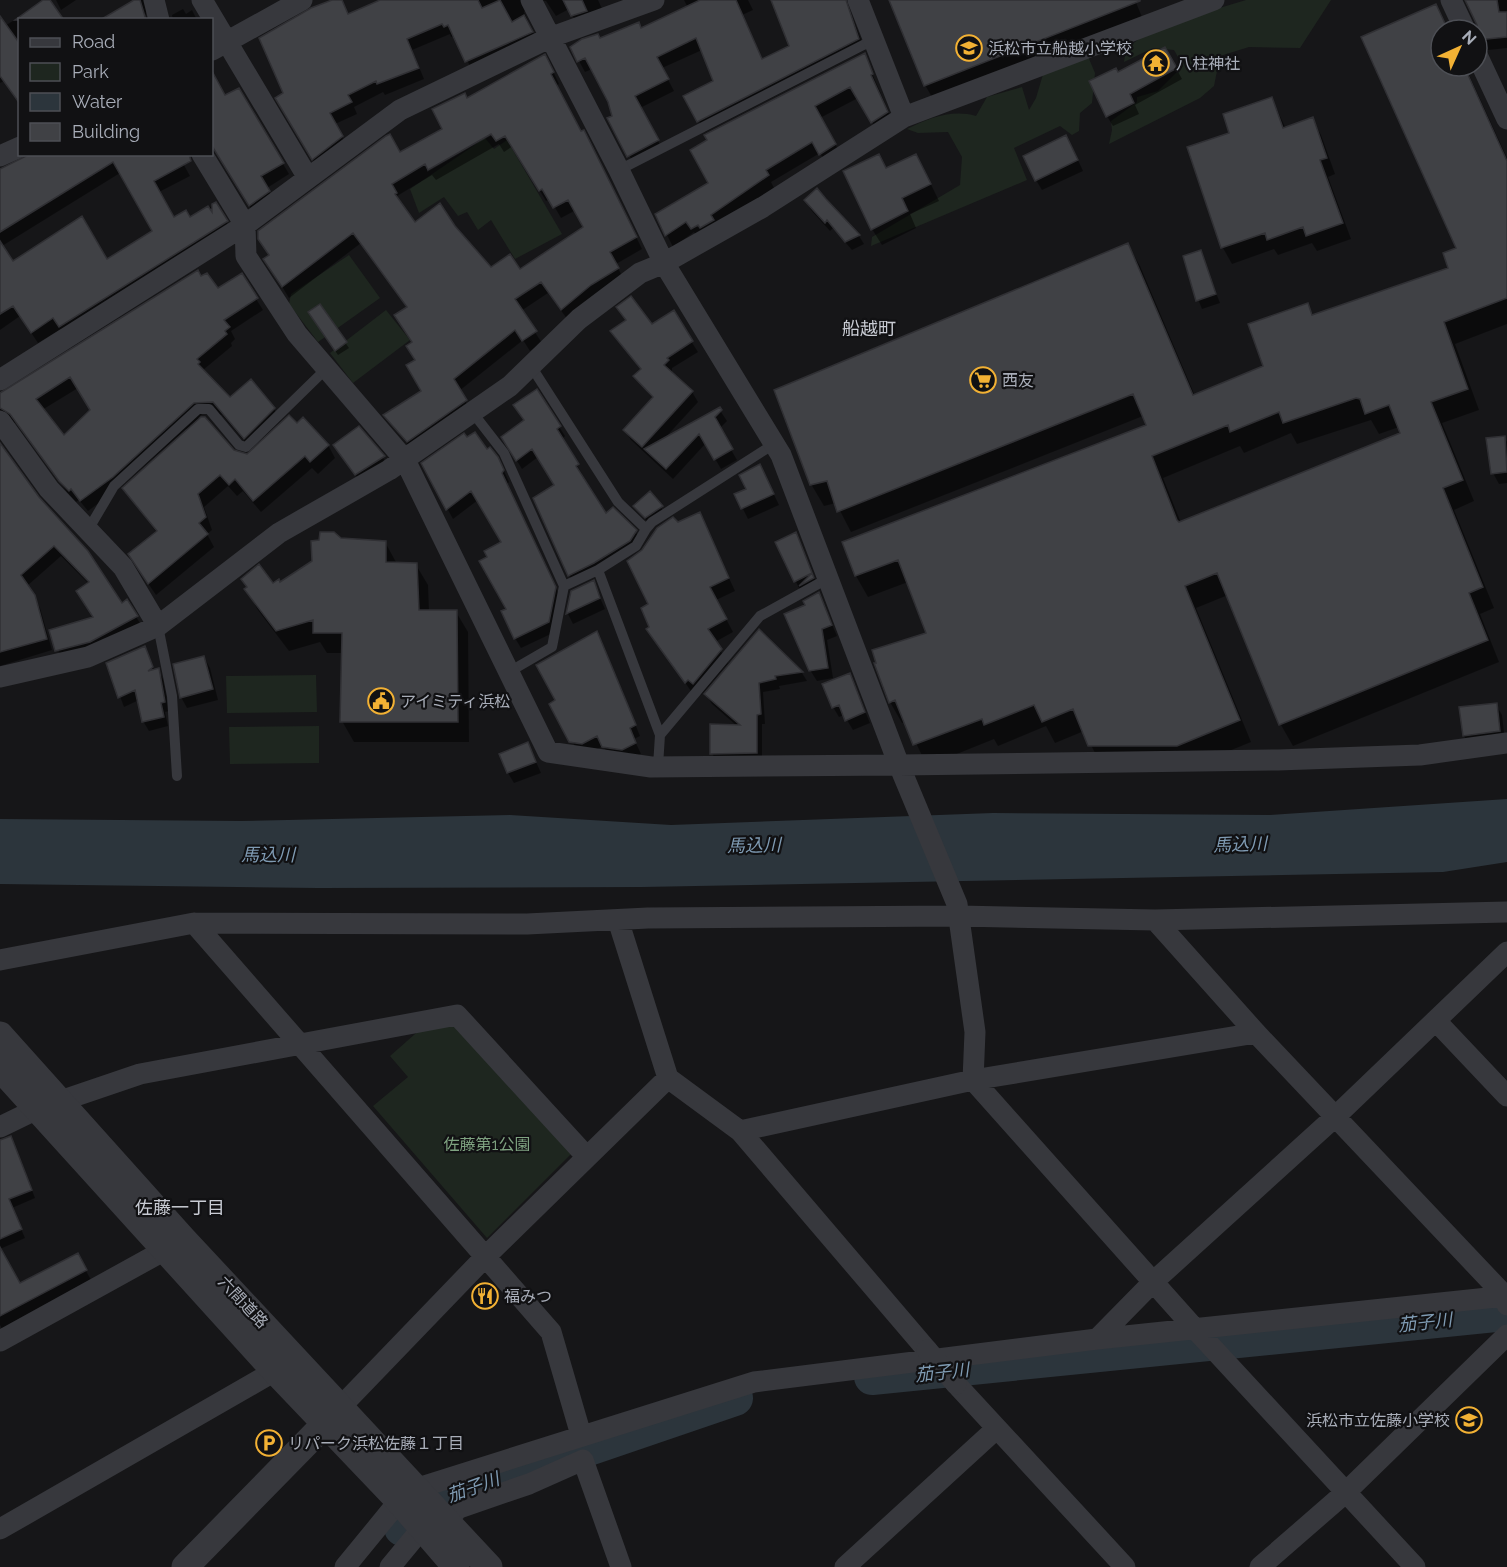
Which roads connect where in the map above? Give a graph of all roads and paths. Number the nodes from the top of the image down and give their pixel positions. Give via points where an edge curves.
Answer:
1 (154, 0) edge
2 (202, 0) edge
3 (531, 0) edge
4 (654, 0) edge
5 (858, 0) edge
6 (1214, 0) edge
7 (1451, 0) edge
8 (297, 1) edge
9 (158, 18) edge
10 (209, 18) edge
11 (1459, 18) edge
12 (213, 30) edge
13 (549, 38) junction
14 (873, 40) junction
15 (219, 46) edge
16 (1488, 78) edge
17 (904, 117) junction
18 (1507, 119) edge
19 (18, 148) edge
20 (0, 156) edge
21 (203, 156) edge
22 (619, 170) junction
23 (308, 178) junction
24 (245, 225) junction
25 (664, 263) junction
26 (531, 366) junction
27 (327, 368) junction
28 (0, 380) edge
29 (473, 413) junction
30 (0, 422) edge
31 (774, 444) junction
32 (405, 460) junction
33 (646, 529) junction
34 (88, 531) junction
35 (598, 570) junction
36 (827, 579) junction
37 (564, 586) junction
38 (158, 626) junction
39 (509, 672) junction
40 (0, 677) edge
41 (660, 735) junction
42 (1507, 743) edge
43 (658, 766) junction
44 (902, 771) junction
45 (177, 776) dead end
46 (958, 910) junction
47 (1507, 912) edge
48 (618, 920) junction
49 (1155, 920) junction
50 (194, 923) junction
51 (1507, 952) edge
52 (0, 960) edge
53 (1436, 1021) junction
54 (1256, 1033) junction
55 (0, 1035) edge
56 (302, 1046) junction
57 (0, 1068) edge
58 (668, 1078) junction
59 (973, 1080) junction
60 (1507, 1096) edge
61 (48, 1105) junction
62 (1336, 1116) junction
63 (0, 1127) edge
64 (740, 1131) junction
65 (587, 1157) junction
66 (165, 1250) junction
67 (485, 1257) junction
68 (1153, 1282) junction
69 (1506, 1299) edge
70 (1196, 1330) junction
71 (1507, 1335) edge
72 (1097, 1340) junction
73 (0, 1341) edge
74 (275, 1371) junction
75 (332, 1415) junction
76 (996, 1429) junction
77 (581, 1435) junction
78 (1345, 1493) junction
79 (409, 1495) junction
80 (438, 1522) junction
81 (0, 1529) edge
82 (185, 1567) edge
83 (345, 1567) edge
84 (390, 1567) edge
85 (456, 1567) edge
86 (489, 1567) edge
87 (621, 1567) edge
88 (845, 1567) edge
89 (1125, 1567) edge
90 (1260, 1567) edge
91 (1416, 1567) edge

1 - 9 street
2 - 10 street
3 - 13 street
4 - 13 street
5 - 14 street
6 - 17 street
7 - 11 street
8 - 15 street
12 - 15 street
13 - 22 street
13 - 23 street via 400,111
14 - 17 street
14 - 22 lane
15 - 23 street
16 - 18 street
17 - 25 street via 763,207
19 - 20 street
21 - 24 street
22 - 25 street
23 - 24 street
24 - 27 street via 246,256 297,334
24 - 28 street
25 - 26 street via 640,273 579,319
25 - 31 street
26 - 29 street
26 - 33 lane via 618,502
27 - 32 street
27 - 34 lane via 246,447 239,445 209,409 198,409 114,486
29 - 32 street
29 - 37 lane via 504,453
30 - 34 street via 49,489
31 - 33 lane
31 - 36 street
32 - 38 street via 279,533
32 - 39 street
33 - 35 lane via 636,546
34 - 38 street via 123,567
35 - 37 lane
35 - 41 lane
36 - 41 lane via 760,616
36 - 44 street
37 - 39 lane via 552,646
38 - 40 street via 88,657
38 - 45 lane via 172,696
39 - 43 street via 548,752
41 - 43 lane
42 - 44 street via 1409,756
43 - 44 street
44 - 46 street
46 - 48 street
46 - 49 street
46 - 59 street via 975,1032
47 - 49 street
48 - 50 street via 527,924
48 - 58 street
49 - 54 street
50 - 52 street
50 - 56 street
51 - 53 street
53 - 60 street
53 - 62 street
54 - 59 street
54 - 62 street
55 - 61 street, 六間道路
56 - 61 street via 140,1074
56 - 65 street via 457,1015
56 - 67 street
57 - 61 street, 六間道路
58 - 64 street
58 - 65 street
59 - 64 street
59 - 68 street
61 - 63 street
61 - 66 street, 六間道路
61 - 75 street, 六間道路
62 - 68 street
62 - 69 street
64 - 76 street, bridge
65 - 67 street
66 - 73 street
66 - 74 street, 六間道路
67 - 75 street
67 - 77 street via 551,1332
68 - 70 street
68 - 72 street
69 - 70 street
70 - 72 street
70 - 78 street
71 - 78 street
72 - 77 street via 754,1382
74 - 75 street, 六間道路
74 - 81 street
75 - 79 street, 六間道路
75 - 82 street
76 - 88 street
76 - 89 street
77 - 79 street
78 - 90 street
78 - 91 street
79 - 80 street, 六間道路
79 - 83 street
80 - 84 street
80 - 85 street, 六間道路
80 - 86 street, 六間道路
80 - 87 street via 459,1508 583,1460

